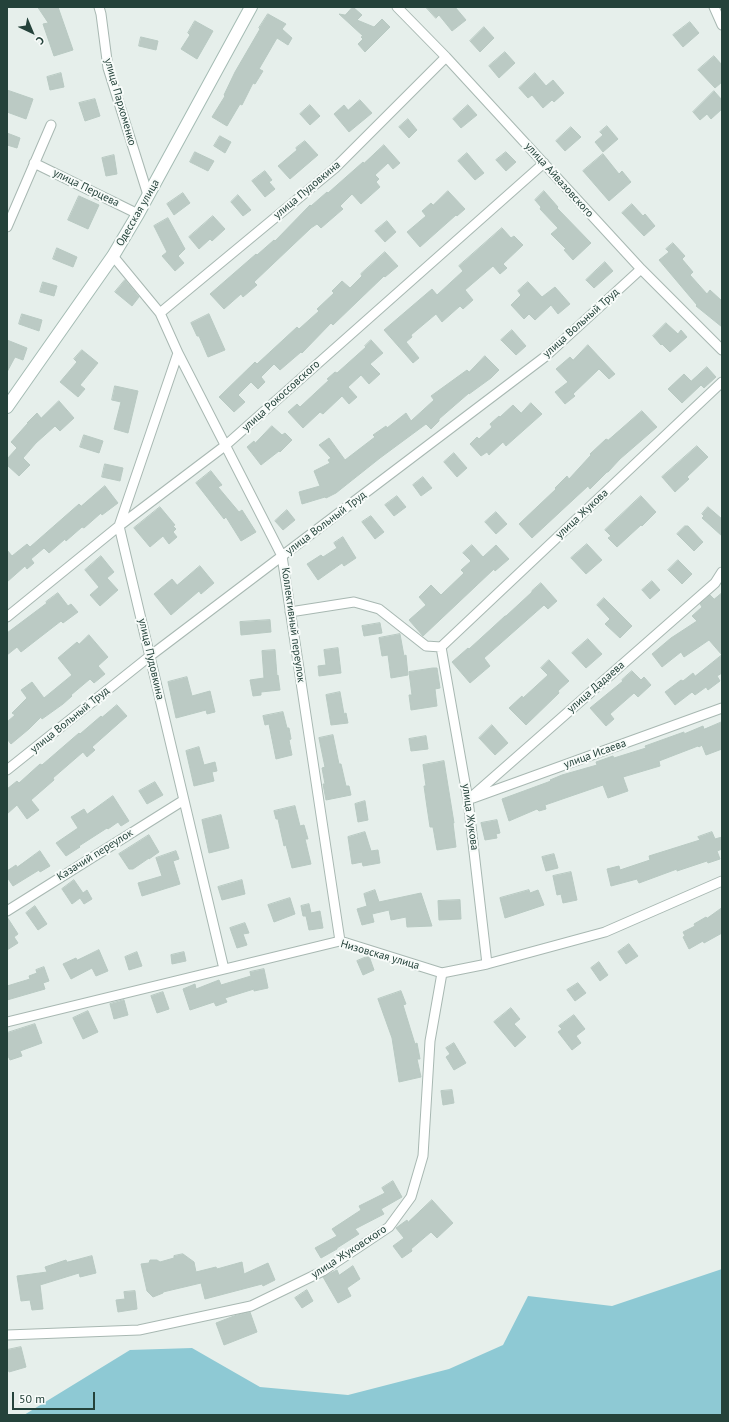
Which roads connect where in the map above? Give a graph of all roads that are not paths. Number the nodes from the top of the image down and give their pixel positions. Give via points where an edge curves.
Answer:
1 (109, 7) edge
2 (251, 7) edge
3 (397, 7) edge
4 (714, 7) edge
5 (100, 11) edge
6 (722, 25) edge
7 (446, 57) junction
8 (51, 125) dead end
9 (34, 163) junction
10 (544, 163) junction
11 (148, 195) junction
12 (138, 214) junction
13 (7, 227) edge
14 (113, 256) junction
15 (641, 269) junction
16 (160, 313) junction
17 (722, 350) edge
18 (178, 353) junction
19 (722, 382) edge
20 (7, 407) edge
21 (226, 445) junction
22 (119, 526) junction
23 (282, 556) junction
24 (722, 572) edge
25 (290, 612) junction
26 (7, 617) edge
27 (441, 647) junction
28 (150, 656) junction
29 (722, 708) edge
30 (7, 770) edge
31 (184, 800) junction
32 (468, 800) junction
33 (722, 881) edge
34 (7, 911) edge
35 (340, 941) junction
36 (487, 964) junction
37 (224, 970) junction
38 (442, 974) junction
39 (7, 1022) edge
40 (7, 1335) edge

1 - 5 street
2 - 11 main road, Одесская улица
3 - 7 street, улица Айвазовского
4 - 6 street
5 - 11 street, улица Пархоменко via 108,68
7 - 10 street, улица Айвазовского
7 - 16 street, улица Пудовкина via 335,168
8 - 9 street
9 - 12 street, улица Перцева
9 - 13 street
10 - 15 street, улица Айвазовского
10 - 21 street, улица Рокоссовского
11 - 12 main road, Одесская улица
12 - 14 main road, Одесская улица
14 - 16 street, Коллективный переулок
14 - 20 main road, Одесская улица
15 - 17 street, улица Айвазовского
15 - 23 street, улица Вольный Труд via 546,356
16 - 18 street, Коллективный переулок
18 - 21 street, Коллективный переулок
18 - 22 street
19 - 27 street, улица Жукова
21 - 22 street, улица Рокоссовского
21 - 23 street, Коллективный переулок
22 - 26 street, улица Рокоссовского
22 - 28 street, улица Пудовкина
23 - 25 street, Коллективный переулок
23 - 28 street, улица Вольный Труд
24 - 32 street, улица Дадаева via 715,583
25 - 27 street via 354,602 379,609 426,646
25 - 35 street, Коллективный переулок
27 - 32 street, улица Жукова
28 - 30 street, улица Вольный Труд
28 - 31 street, улица Пудовкина
29 - 32 street, улица Исаева
31 - 34 street, Казачий переулок
31 - 37 street, улица Пудовкина
32 - 36 street, улица Жукова
33 - 36 street via 605,932
35 - 37 street, Низовская улица
35 - 38 street, Низовская улица
36 - 38 street
37 - 39 street, Низовская улица
38 - 40 street, улица Жуковского via 430,1041 424,1156 411,1197 389,1227 323,1271 251,1306 138,1330

